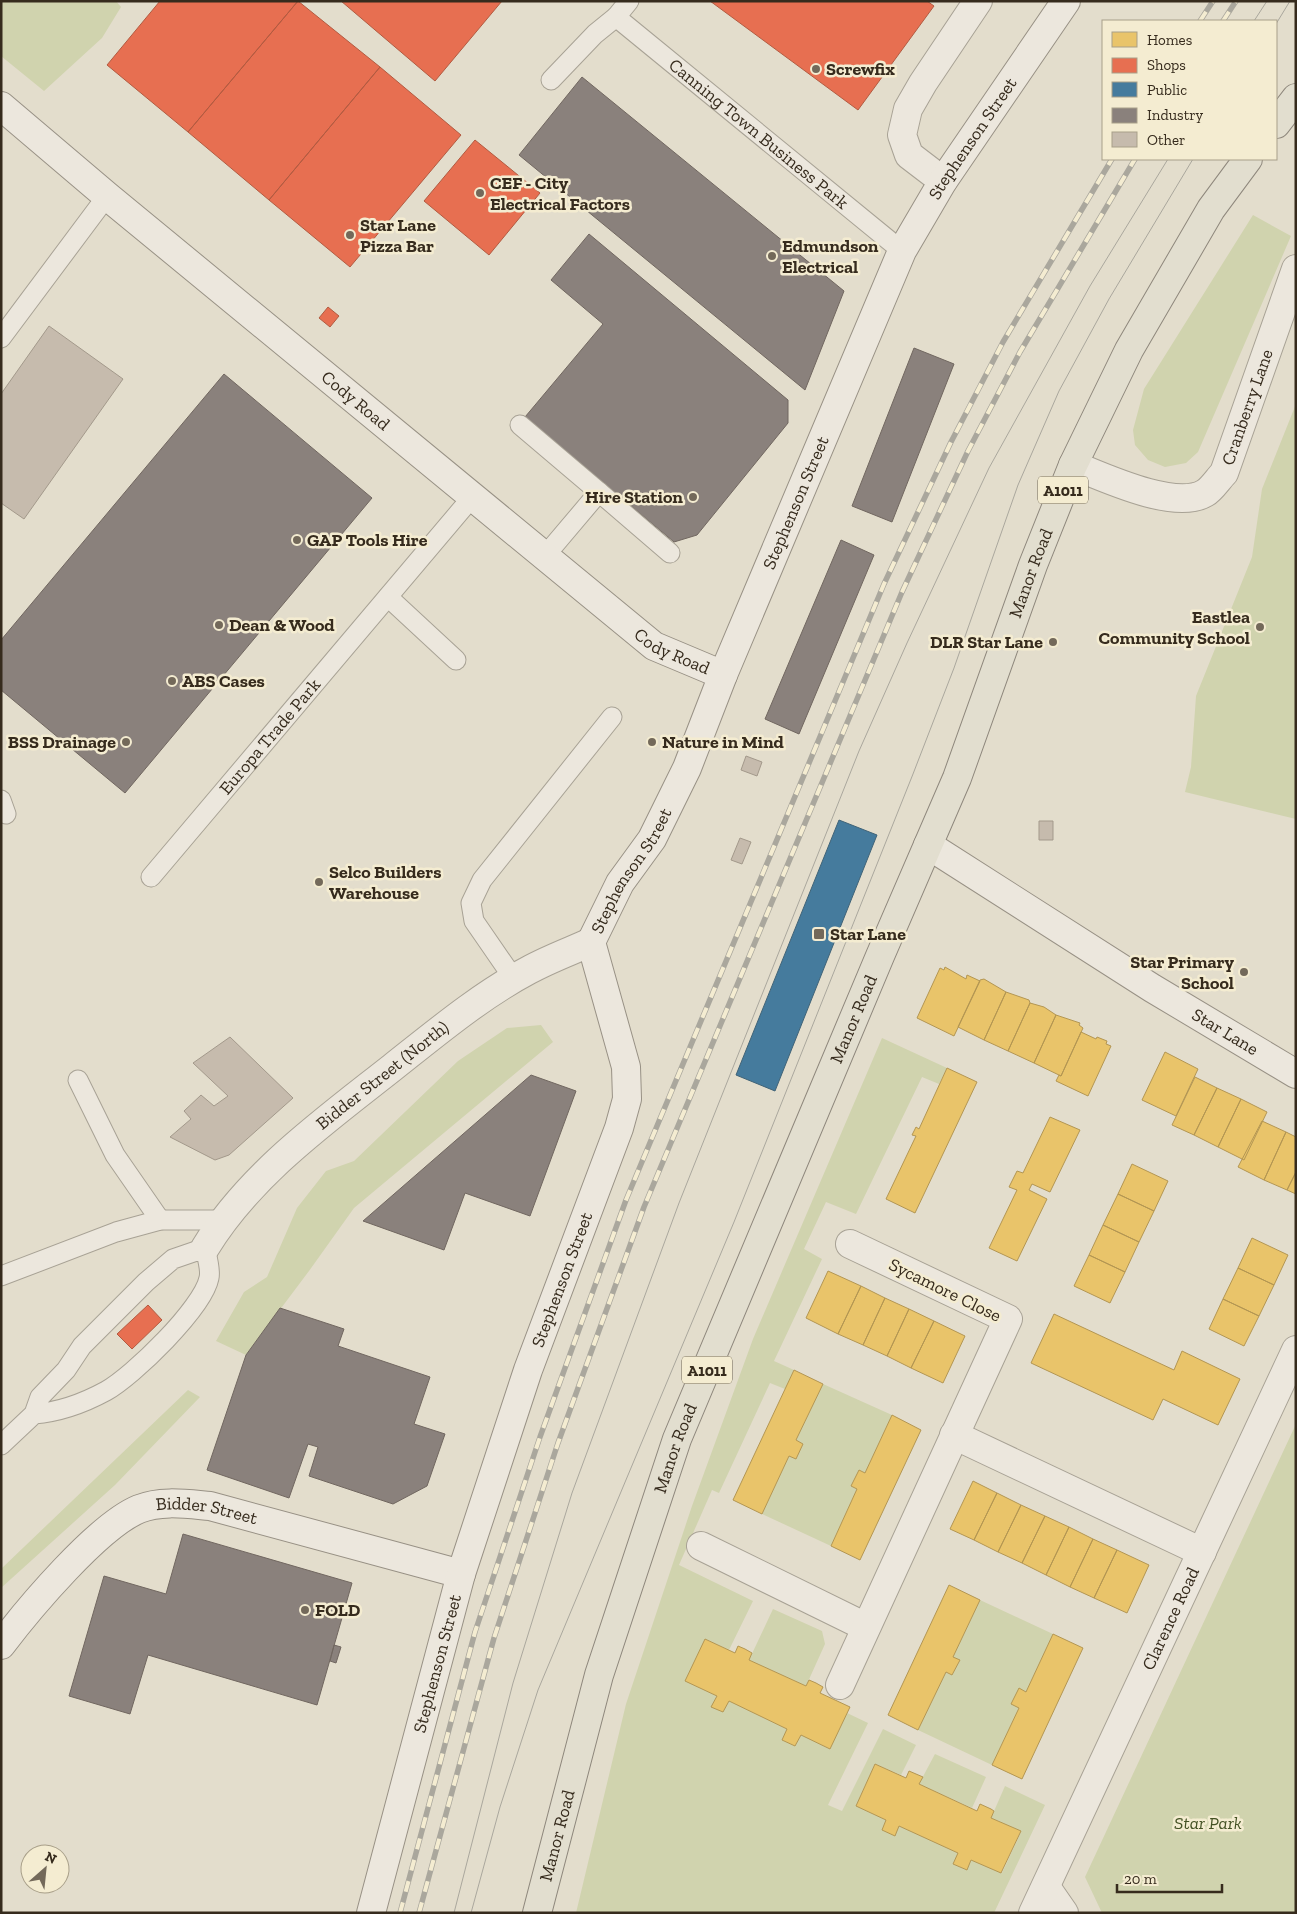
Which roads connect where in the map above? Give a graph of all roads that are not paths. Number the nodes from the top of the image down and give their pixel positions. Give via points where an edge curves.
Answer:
1 (629, 1) edge
2 (978, 1) edge
3 (1066, 1) edge
4 (616, 17) junction
5 (551, 80) dead end
6 (1296, 98) edge
7 (1, 106) edge
8 (1277, 123) edge
9 (1247, 160) edge
10 (943, 180) junction
11 (107, 196) junction
12 (902, 251) junction
13 (1296, 269) edge
14 (1, 338) edge
15 (520, 424) dead end
16 (1073, 465) junction
17 (599, 492) junction
18 (473, 496) junction
19 (670, 553) dead end
20 (544, 557) junction
21 (388, 597) junction
22 (456, 660) dead end
23 (723, 675) junction
24 (612, 717) dead end
25 (928, 845) junction
26 (151, 877) dead end
27 (591, 942) junction
28 (514, 980) junction
29 (1296, 1074) edge
30 (78, 1080) dead end
31 (160, 1220) junction
32 (222, 1220) junction
33 (850, 1244) dead end
34 (205, 1248) junction
35 (1, 1276) edge
36 (1296, 1350) edge
37 (34, 1414) junction
38 (954, 1435) junction
39 (1, 1445) edge
40 (701, 1546) dead end
41 (1202, 1552) junction
42 (461, 1574) junction
43 (866, 1627) junction
44 (1, 1645) edge
45 (840, 1685) dead end
46 (1046, 1887) junction
47 (371, 1913) edge
48 (537, 1913) edge
49 (1033, 1913) edge
50 (1064, 1913) edge

1 - 4 lane
2 - 10 street via 908,108 902,134 909,155
3 - 10 street, Stephenson Street
4 - 5 lane
4 - 12 lane, Canning Town Business Park
6 - 8 main road
7 - 11 street, Cody Road
9 - 16 main road, Manor Road / A1011 via 1211,209 1142,326
10 - 12 street, Stephenson Street
11 - 14 lane
11 - 18 street, Cody Road
12 - 23 street, Stephenson Street
13 - 16 street, Cranberry Lane via 1224,473 1205,493 1182,498 1157,496
15 - 17 lane
16 - 25 main road, Manor Road / A1011 via 1033,565 965,758
17 - 19 lane
17 - 20 lane
18 - 20 street, Cody Road
18 - 21 lane, Europa Trade Park
20 - 23 street, Cody Road via 654,646
21 - 22 lane
21 - 26 lane, Europa Trade Park
23 - 27 street, Stephenson Street via 687,768 652,839 620,884
24 - 28 lane via 482,880 472,903 474,921
25 - 29 street, Star Lane via 1152,988
25 - 48 main road, Manor Road / A1011 via 677,1439 599,1676
27 - 28 street, Bidder Street (North)
27 - 42 street, Stephenson Street via 626,1067 627,1099 620,1128 528,1370
28 - 32 street, Bidder Street (North) via 449,1023 316,1128
30 - 31 lane via 115,1156
31 - 32 lane
31 - 35 lane via 116,1232
32 - 34 street, Bidder Street (North)
33 - 38 street, Sycamore Close via 1008,1319
34 - 37 lane via 173,1259 146,1282 82,1346 66,1370 40,1397
34 - 37 lane via 209,1277 205,1289 182,1322 162,1342 107,1390 56,1412
36 - 41 street, Clarence Road
37 - 39 lane
38 - 41 street
38 - 43 street, Sycamore Close
40 - 43 street
41 - 46 street, Clarence Road
42 - 44 street, Bidder Street via 210,1506 160,1504 139,1509 116,1522 75,1561
42 - 47 street, Stephenson Street
43 - 45 street, Sycamore Close
46 - 49 street, Clarence Road
46 - 50 street

